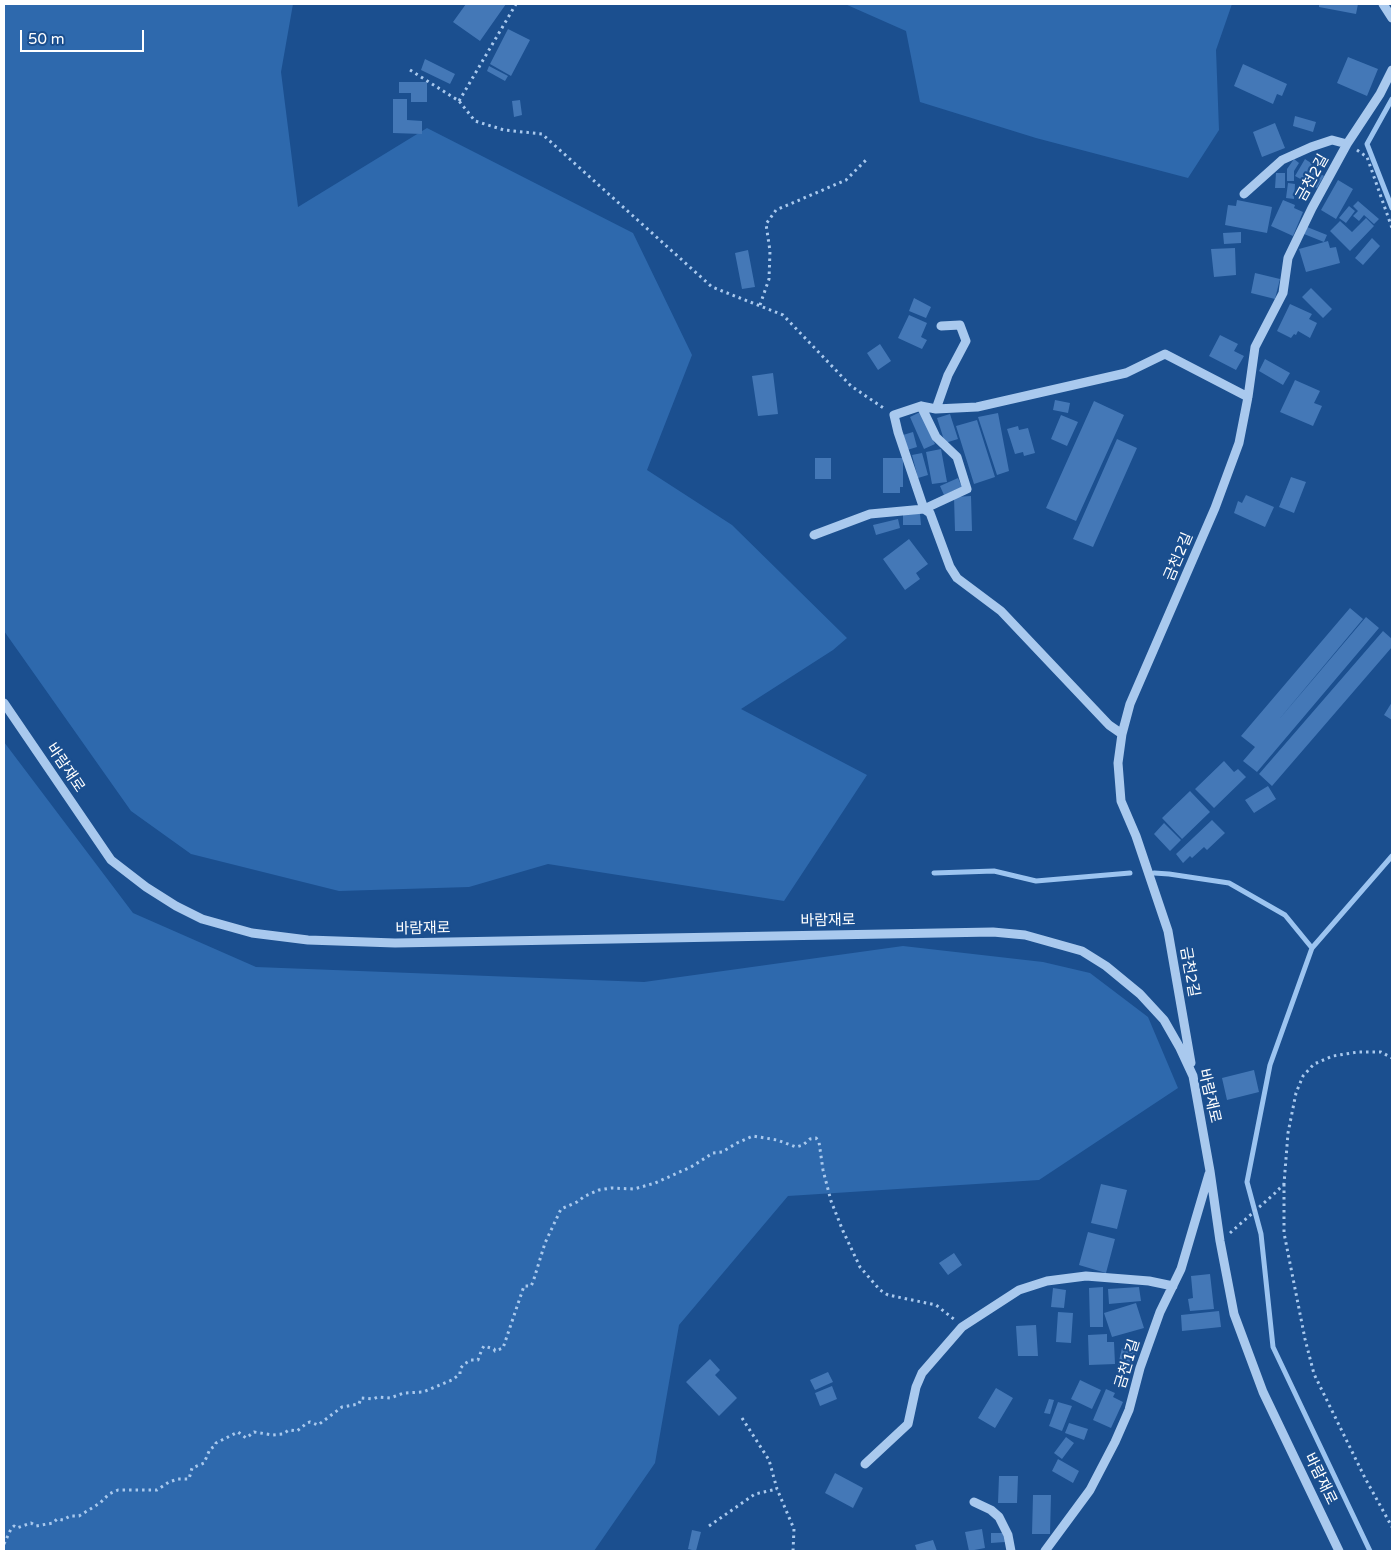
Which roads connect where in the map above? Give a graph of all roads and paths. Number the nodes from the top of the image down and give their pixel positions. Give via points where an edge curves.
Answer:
1 (516, 4) edge
2 (1384, 4) edge
3 (1392, 18) edge
4 (410, 70) dead end
5 (1392, 70) edge
6 (459, 101) junction
7 (1347, 144) junction
8 (868, 158) dead end
9 (1244, 194) dead end
10 (1392, 228) edge
11 (760, 305) junction
12 (941, 326) dead end
13 (1248, 397) junction
14 (922, 406) junction
15 (936, 409) junction
16 (894, 415) junction
17 (924, 509) junction
18 (814, 535) dead end
19 (4, 703) edge
20 (1122, 734) junction
21 (1392, 1058) edge
22 (1193, 1076) junction
23 (1210, 1171) junction
24 (1284, 1184) junction
25 (1220, 1241) junction
26 (1173, 1286) junction
27 (962, 1328) junction
28 (742, 1418) dead end
29 (865, 1464) dead end
30 (777, 1489) junction
31 (974, 1502) dead end
32 (709, 1526) dead end
33 (1392, 1527) edge
34 (4, 1544) edge
35 (792, 1551) edge
36 (1011, 1551) edge
37 (1045, 1551) edge
38 (1340, 1551) edge

1 - 6 path
2 - 3 street
4 - 6 path
5 - 7 street, 금천2길
6 - 11 path via 476,121 504,130 542,134 712,287
7 - 9 street via 1332,140 1282,160
7 - 10 path via 1367,157
7 - 13 street, 금천2길 via 1288,258 1283,294 1255,347
8 - 11 path via 846,180 776,210 766,224 770,251 769,279
11 - 16 path via 784,315 851,386
12 - 15 street via 960,325 966,341 948,375
13 - 15 street via 1165,354 1126,373 977,407
13 - 20 street, 금천2길 via 1239,443 1215,508 1130,704
14 - 15 street
14 - 16 street
14 - 17 street via 936,437 957,457 967,489
16 - 17 street
17 - 18 street via 870,514
17 - 20 street via 930,513 957,578 1001,611 1109,725
19 - 22 street, 바람재로 via 111,860 146,887 202,919 252,933 308,940 395,943 993,932 1025,935 1082,951 1140,994 1164,1020
20 - 22 street, 금천2길 via 1118,763 1121,801 1168,931
21 - 24 path via 1381,1052 1333,1056 1314,1064 1302,1076 1288,1133
22 - 23 street, 바람재로
23 - 25 street, 바람재로
23 - 26 street, 금천1길
24 - 25 path
24 - 33 path via 1284,1233 1314,1374
25 - 38 street, 바람재로 via 1234,1314 1263,1392
26 - 27 street via 1086,1276 1047,1281 1019,1290
26 - 37 street, 금천1길 via 1160,1312 1129,1410 1115,1442 1090,1490
27 - 29 street via 922,1373 908,1424
27 - 34 path via 936,1305 880,1290 860,1267 830,1201 816,1138 796,1147 754,1136 655,1183 634,1189 599,1190 561,1209 545,1243 533,1282 531,1286 524,1286 503,1348 495,1351 484,1346 478,1360 464,1364 460,1374 452,1380 423,1392 390,1398 361,1398 359,1404 342,1407 318,1425 310,1422 297,1431 289,1430 284,1434 254,1432 246,1438 238,1432 216,1443 204,1463 192,1468 189,1479 169,1482 157,1490 118,1490 79,1516 36,1526 14,1526
28 - 30 path via 769,1460
30 - 32 path via 755,1494
30 - 35 path via 794,1529
31 - 36 street via 999,1517

